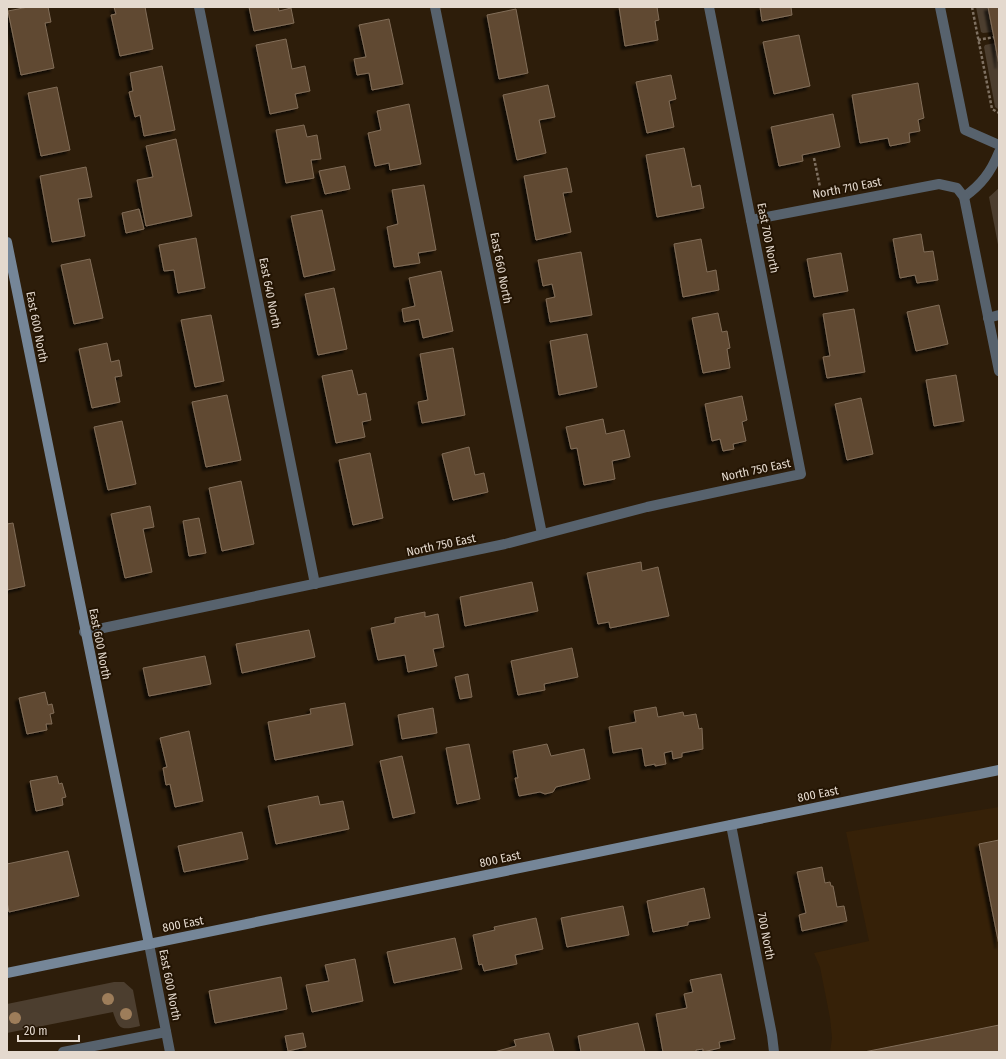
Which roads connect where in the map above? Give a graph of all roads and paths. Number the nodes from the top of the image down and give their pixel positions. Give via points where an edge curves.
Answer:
1 (199, 7) edge
2 (435, 7) edge
3 (709, 7) edge
4 (940, 7) edge
5 (972, 7) edge
6 (994, 37) dead end
7 (978, 40) junction
8 (999, 114) edge
9 (999, 146) edge
10 (999, 152) edge
11 (814, 158) dead end
12 (820, 187) dead end
13 (964, 197) junction
14 (751, 220) junction
15 (7, 242) edge
16 (999, 316) edge
17 (988, 318) junction
18 (999, 371) edge
19 (801, 474) joint
20 (542, 534) junction
21 (315, 584) junction
22 (84, 632) junction
23 (999, 770) edge
24 (731, 825) junction
25 (149, 944) junction
26 (7, 973) edge
27 (166, 1032) junction
28 (64, 1052) edge
29 (170, 1052) edge
30 (774, 1052) edge

1 - 21 street, East 640 North
2 - 20 street, East 660 North
3 - 14 street, East 700 North
4 - 9 street via 965,130
5 - 7 path
6 - 7 path
7 - 8 path via 992,109
10 - 13 street via 993,167 979,186
11 - 12 path
13 - 14 street, North 710 East via 957,188 939,184
13 - 17 street
14 - 19 street, East 700 North
15 - 22 main road, East 600 North
16 - 17 street
17 - 18 street
19 - 20 street, North 750 East via 647,507
20 - 21 street, North 750 East via 506,544
21 - 22 street, North 750 East
22 - 25 main road, East 600 North
23 - 24 main road, 800 East
24 - 25 main road, 800 East
24 - 30 street, 700 North
25 - 26 main road, 800 East
25 - 27 street, East 600 North
27 - 28 street
27 - 29 street, East 600 North

